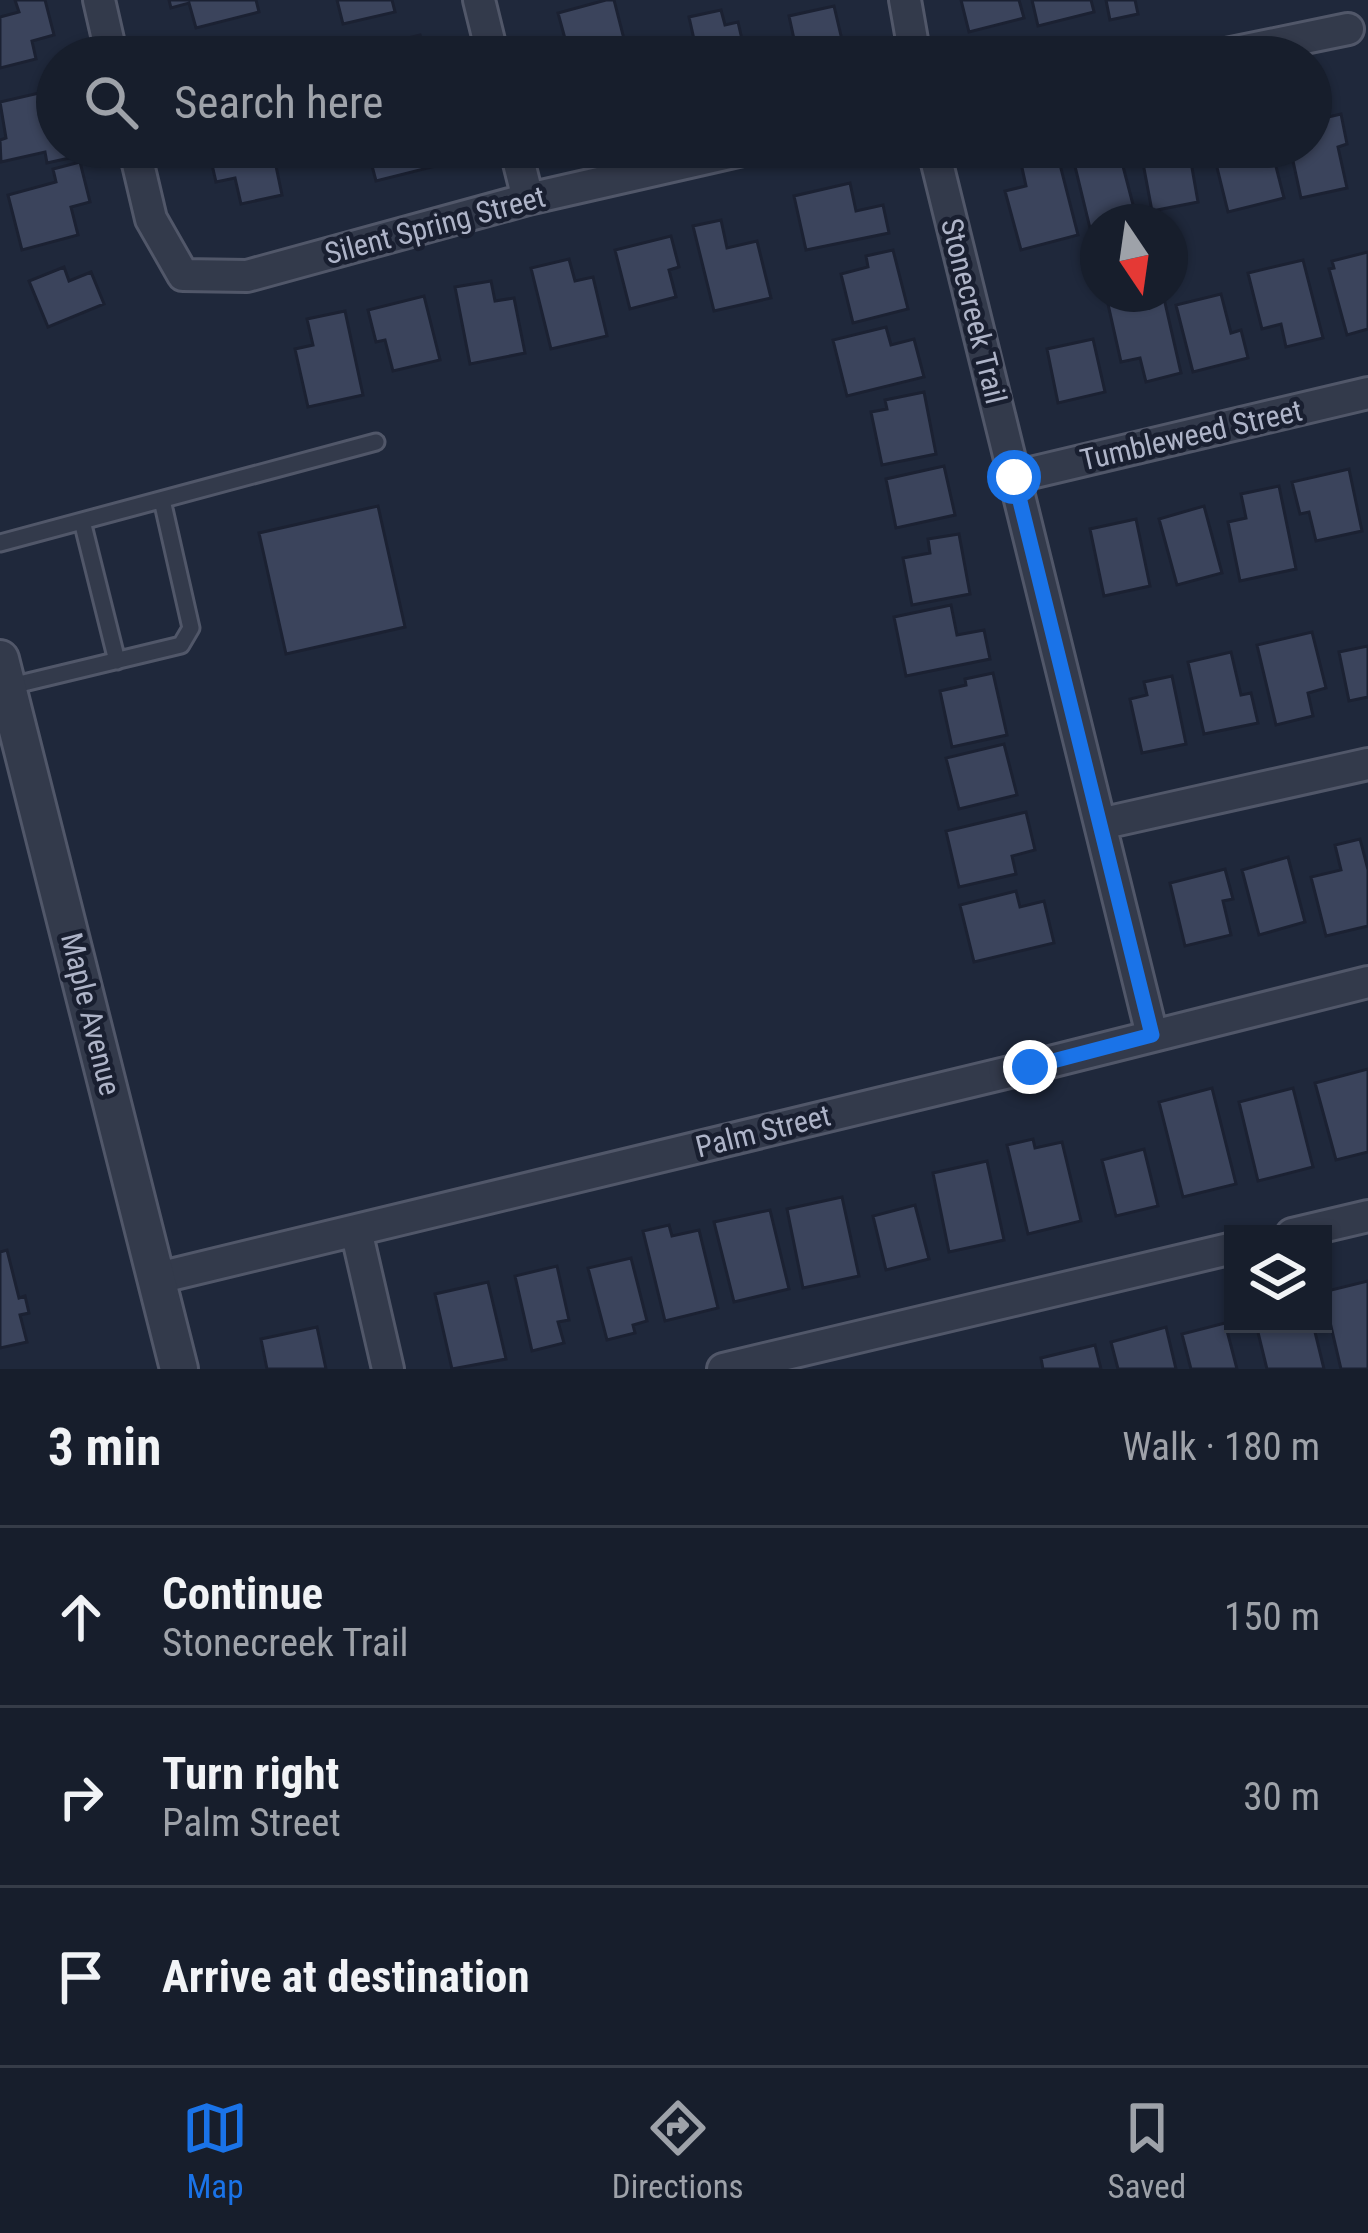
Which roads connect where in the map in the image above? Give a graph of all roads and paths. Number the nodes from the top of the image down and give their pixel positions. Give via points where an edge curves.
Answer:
1 (99, 0) edge
2 (479, 0) edge
3 (905, 0) edge
4 (1348, 28) dead end
5 (107, 36) edge
6 (488, 36) edge
7 (911, 36) edge
8 (1310, 36) edge
9 (139, 168) edge
10 (520, 168) edge
11 (666, 168) edge
12 (938, 168) edge
13 (528, 200) junction
14 (1368, 393) edge
15 (376, 442) dead end
16 (1014, 477) junction
17 (162, 500) junction
18 (82, 521) junction
19 (0, 543) edge
20 (117, 661) junction
21 (4, 673) edge
22 (1368, 764) edge
23 (1100, 824) junction
24 (1368, 982) edge
25 (1152, 1035) junction
26 (1368, 1216) edge
27 (1330, 1225) edge
28 (356, 1230) junction
29 (1224, 1250) edge
30 (158, 1278) junction
31 (179, 1369) edge
32 (388, 1369) edge
33 (723, 1369) edge

1 - 5 street
2 - 6 street
3 - 7 street
4 - 8 street
9 - 13 street, Silent Spring Street via 152,219 183,275 247,276
10 - 13 street
11 - 13 street, Silent Spring Street
12 - 16 street, Stonecreek Trail
14 - 16 street, Tumbleweed Street
15 - 17 lane
16 - 23 street, Stonecreek Trail
17 - 18 lane
17 - 20 lane via 191,628 181,645
18 - 19 lane
18 - 20 lane
20 - 21 lane
21 - 30 street, Maple Avenue
22 - 23 street
23 - 25 street, Stonecreek Trail
24 - 25 street, Palm Street
25 - 28 street, Palm Street
26 - 27 street
28 - 30 street, Palm Street
28 - 32 street
29 - 33 street
30 - 31 street, Maple Avenue

